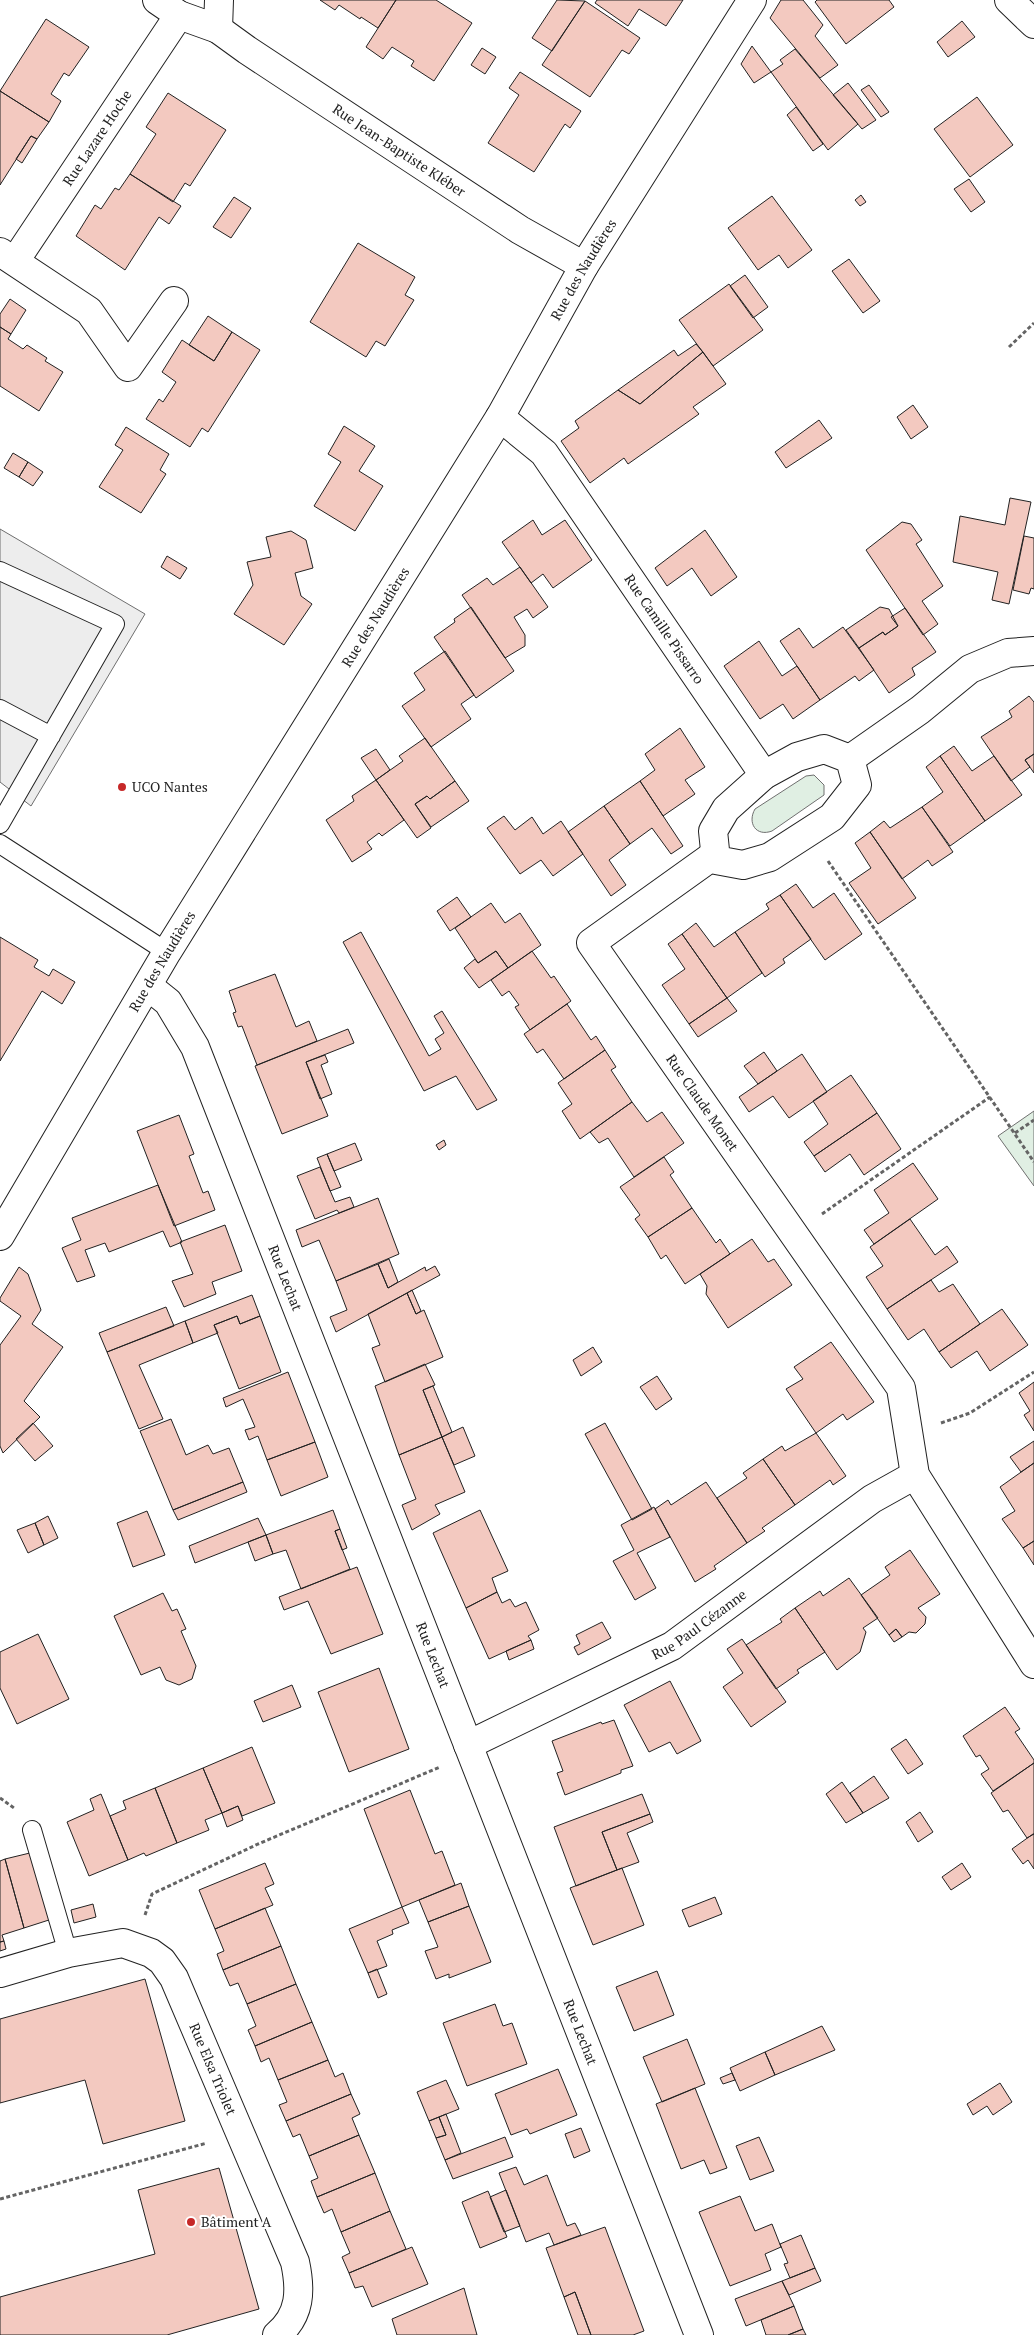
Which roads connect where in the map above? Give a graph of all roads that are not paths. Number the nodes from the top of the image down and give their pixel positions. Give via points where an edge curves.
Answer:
1 (219, 0) edge
2 (752, 0) edge
3 (1010, 0) edge
4 (168, 8) edge
5 (1034, 24) edge
6 (218, 29) junction
7 (8, 256) edge
8 (584, 266) junction
9 (174, 301) dead end
10 (500, 417) junction
11 (0, 571) edge
12 (1034, 651) edge
13 (0, 709) edge
14 (51, 736) junction
15 (850, 759) junction
16 (764, 774) junction
17 (0, 824) edge
18 (0, 844) edge
19 (714, 855) junction
20 (167, 952) junction
21 (148, 986) junction
22 (0, 1236) edge
23 (915, 1475) junction
24 (1034, 1664) edge
25 (469, 1749) junction
26 (32, 1830) dead end
27 (68, 1953) junction
28 (0, 1973) edge
29 (277, 2335) edge
30 (699, 2335) edge

1 - 6 street
2 - 8 street, Rue des Naudières
3 - 5 street
4 - 6 street, Rue Jean-Baptiste Kléber
4 - 7 street, Rue Lazare Hoche
6 - 8 street, Rue Jean-Baptiste Kléber via 520,230
7 - 9 street, Rue Lazare Hoche via 89,311 128,367
8 - 10 street, Rue des Naudières
10 - 16 street, Rue Camille Pissarro via 544,454
10 - 20 street, Rue des Naudières
11 - 14 lane via 115,624
12 - 15 street via 1008,653 970,669 920,710
13 - 14 lane
14 - 17 lane
15 - 16 street via 824,749 797,757
15 - 19 street via 857,785 832,817 809,834 770,857 743,865 716,860
16 - 19 street via 726,809 713,831
18 - 20 lane
19 - 23 street, Rue Claude Monet via 591,943 901,1388
20 - 21 street, Rue des Naudières
21 - 22 street, Rue des Naudières
21 - 25 street, Rue Lechat via 168,1002 195,1047
23 - 24 street
23 - 25 street, Rue Paul Cézanne via 872,1499 672,1646
25 - 30 street, Rue Lechat
26 - 27 lane
27 - 28 street, Rue Elsa Triolet
27 - 29 street, Rue Elsa Triolet via 123,1943 151,1953 162,1961 174,1978 295,2262 300,2285 294,2315

